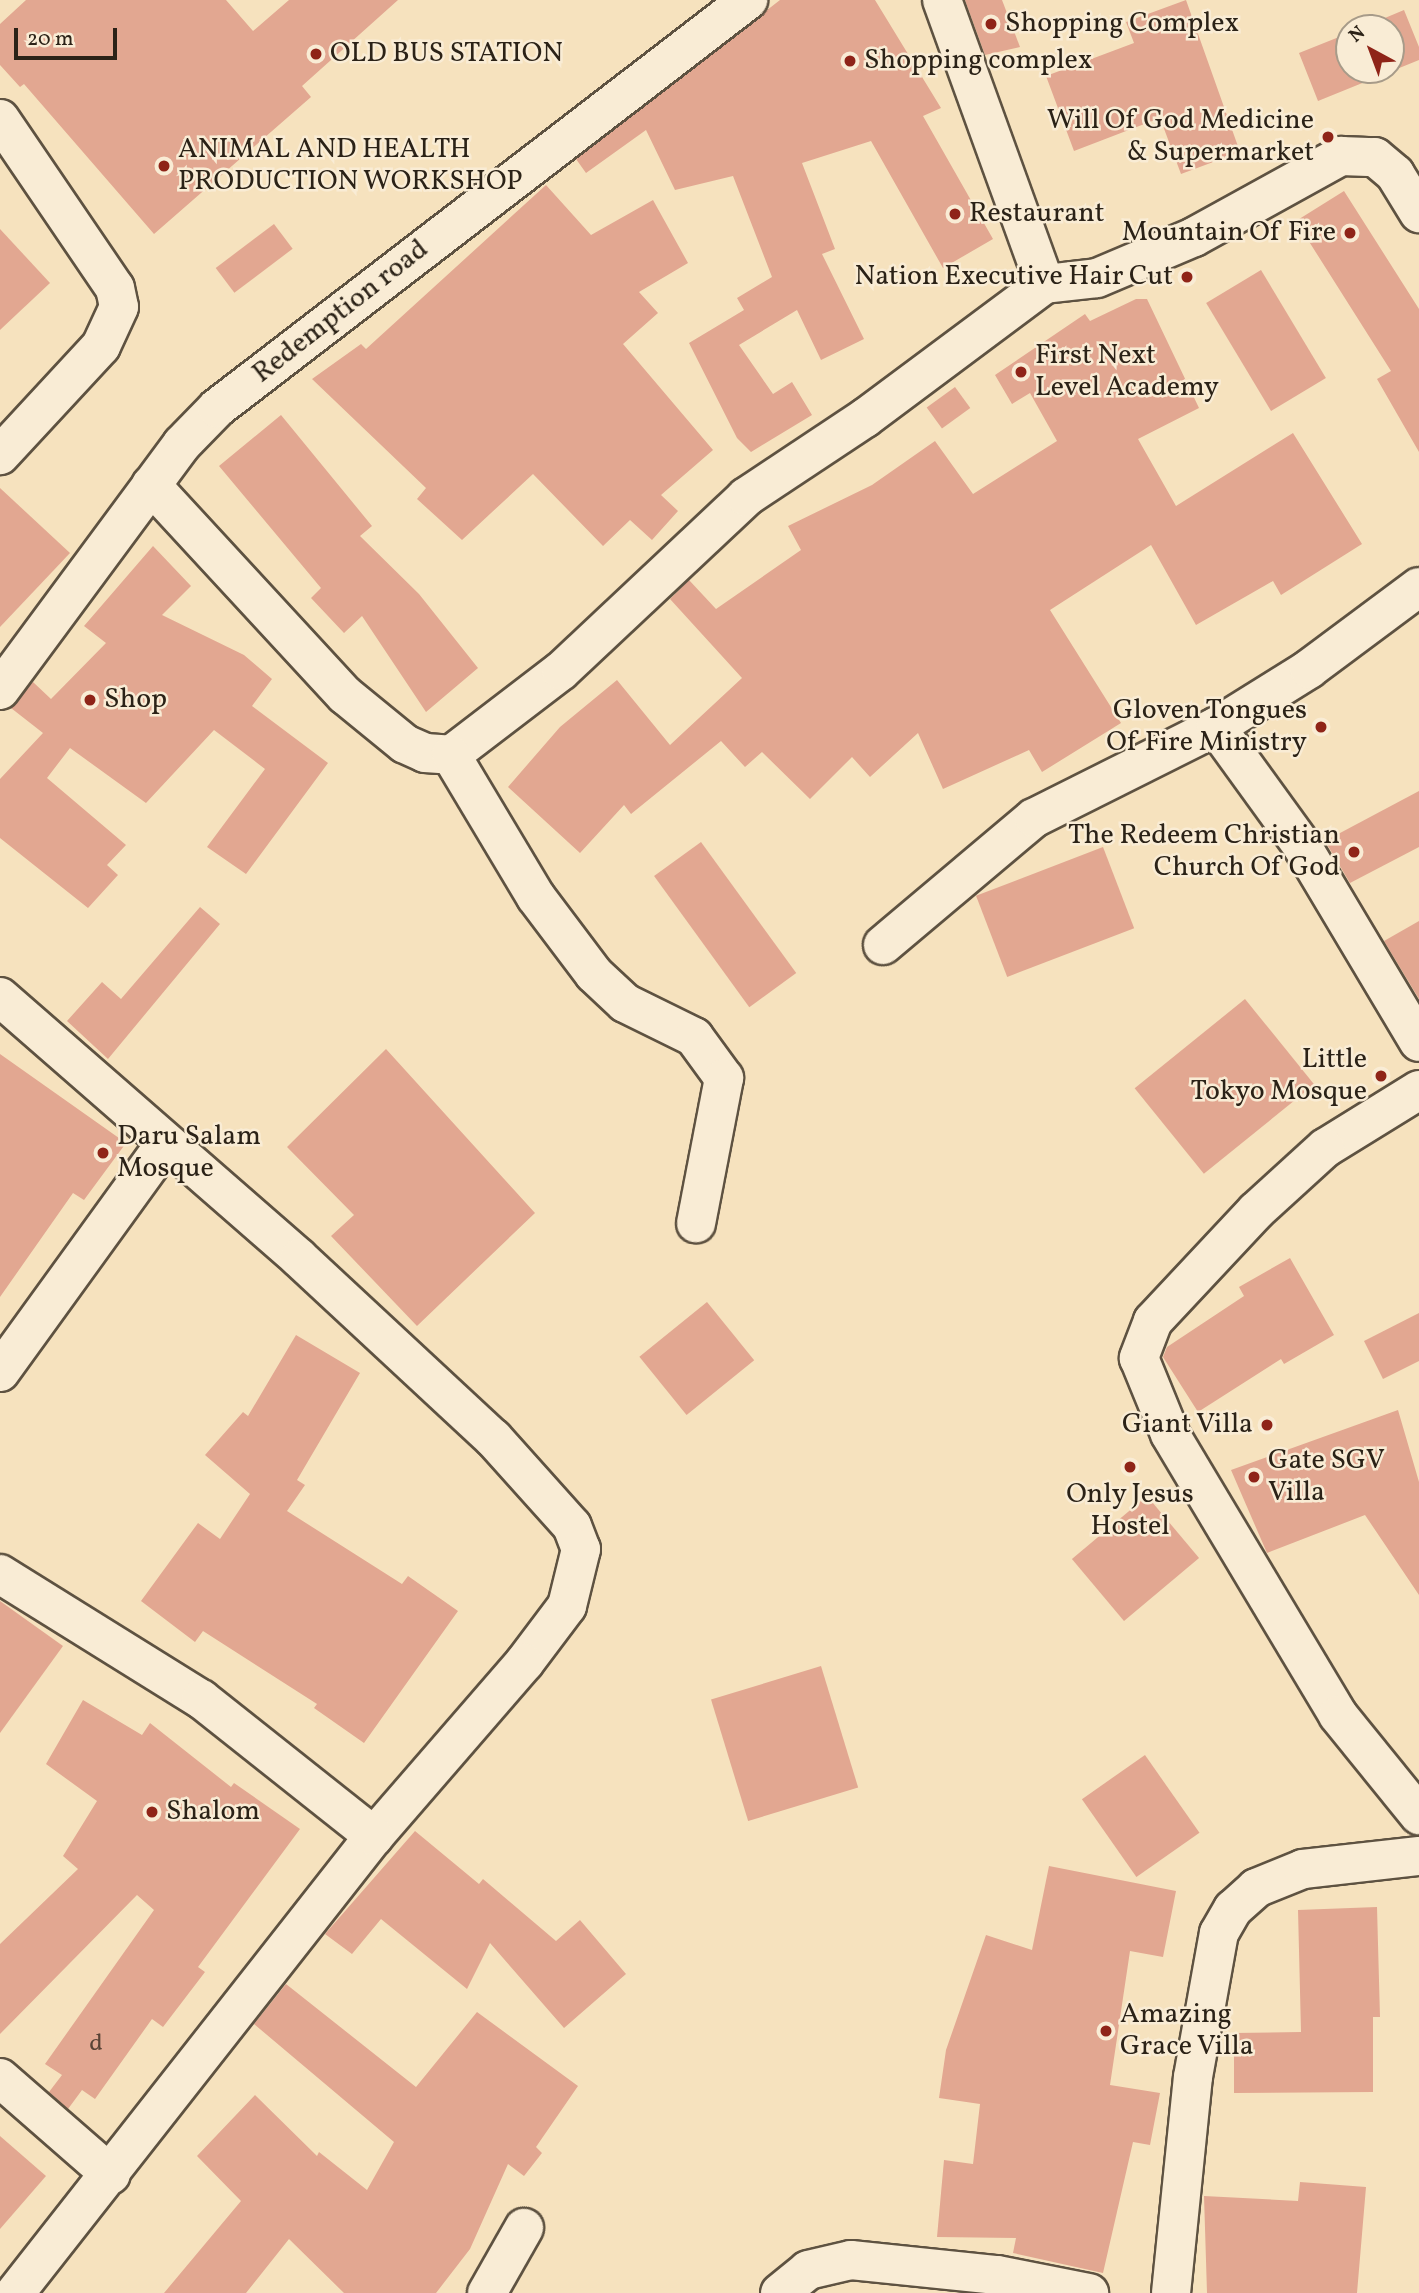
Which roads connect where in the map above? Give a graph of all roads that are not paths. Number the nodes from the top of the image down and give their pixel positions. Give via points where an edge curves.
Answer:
1 (748, 0) edge
2 (942, 0) edge
3 (0, 119) edge
4 (1419, 213) edge
5 (1045, 284) junction
6 (0, 455) edge
7 (151, 485) junction
8 (1419, 587) edge
9 (0, 690) edge
10 (1216, 727) junction
11 (451, 755) junction
12 (883, 945) dead end
13 (0, 997) edge
14 (1419, 1042) edge
15 (1419, 1090) edge
16 (165, 1144) junction
17 (696, 1223) dead end
18 (0, 1372) edge
19 (0, 1574) edge
20 (1419, 1815) edge
21 (373, 1836) junction
22 (1419, 1856) edge
23 (0, 2078) edge
24 (111, 2175) junction
25 (524, 2228) dead end
26 (15, 2293) edge
27 (487, 2293) edge
28 (780, 2293) edge
29 (1089, 2293) edge
30 (1171, 2293) edge

1 - 7 street, Redemption road via 217,408
2 - 5 street
3 - 6 street via 115,288 119,307 101,346
4 - 5 street via 1395,173 1375,157 1341,156 1194,237 1097,278
5 - 11 street via 865,418 746,497 561,671
7 - 9 street, Redemption road
7 - 11 street via 345,695 405,744 425,753
8 - 10 street via 1309,669
10 - 12 street via 1034,818
10 - 14 street via 1302,846
11 - 17 street via 536,897 594,974 625,1003 694,1037 720,1069 726,1087
13 - 16 street
15 - 20 street via 1325,1148 1256,1212 1153,1321 1139,1358 1170,1434 1338,1715
16 - 18 street
16 - 21 street via 299,1258 493,1438 572,1526 581,1549 567,1605 524,1663
19 - 21 street via 201,1699
21 - 24 street
22 - 30 street via 1303,1870 1256,1888 1233,1909 1219,1933 1194,2077
23 - 24 street
24 - 26 street
25 - 27 street
28 - 29 street via 808,2270 851,2260 997,2275

